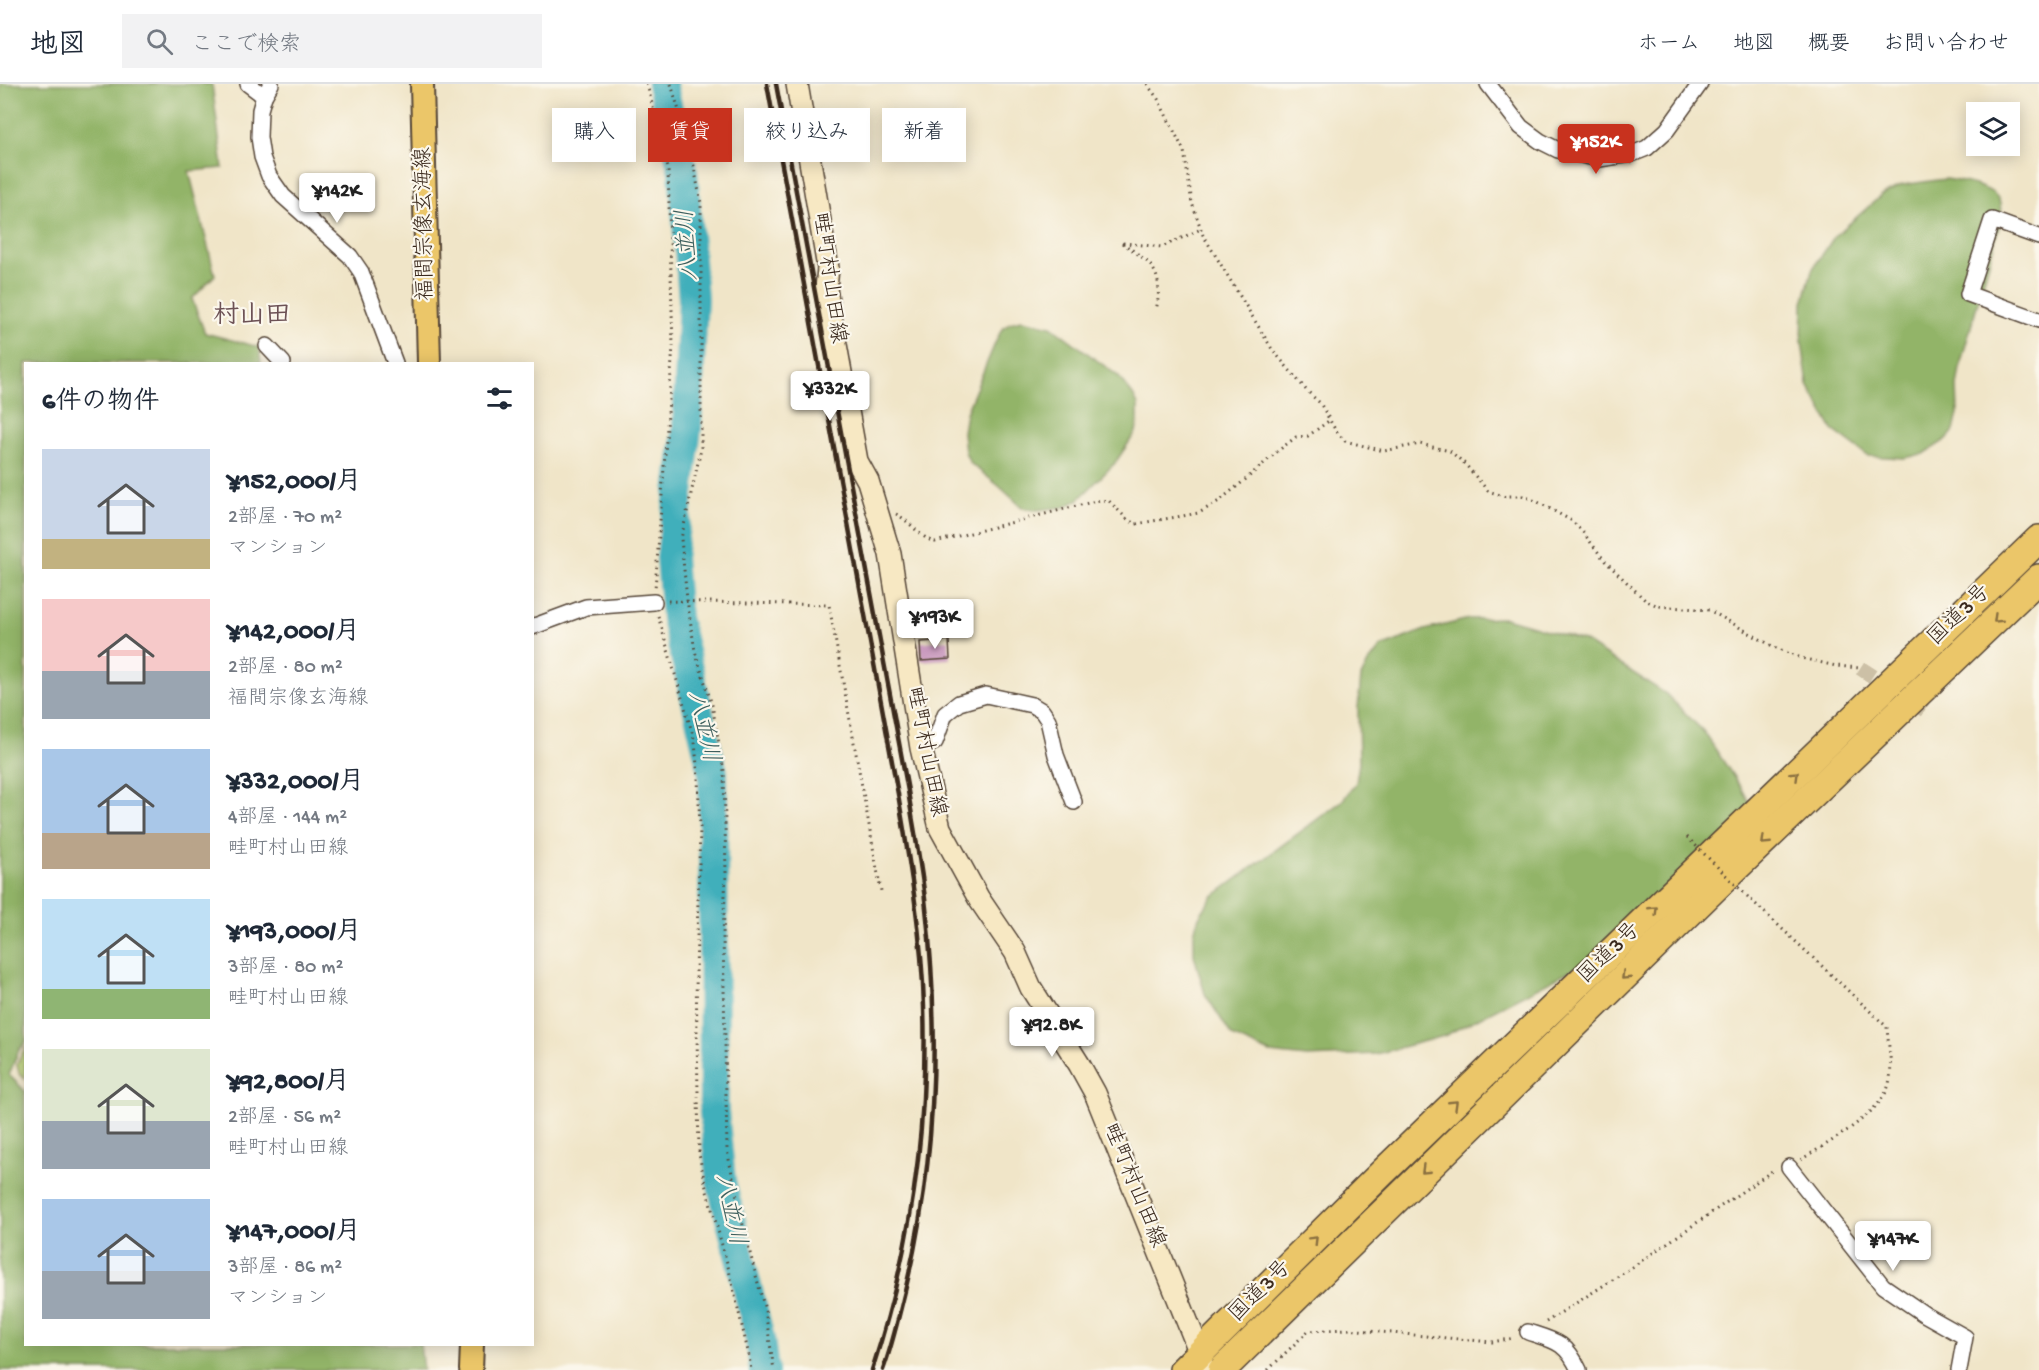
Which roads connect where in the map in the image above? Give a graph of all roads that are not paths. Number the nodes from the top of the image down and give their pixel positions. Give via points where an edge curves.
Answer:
1 (248, 84) edge
2 (422, 84) edge
3 (797, 84) edge
4 (1488, 84) edge
5 (1700, 84) edge
6 (267, 90) edge
7 (2039, 237) edge
8 (2039, 320) edge
9 (267, 346) dead end
10 (282, 362) edge
11 (395, 362) edge
12 (429, 362) edge
13 (2039, 539) edge
14 (2039, 578) edge
15 (654, 602) road end
16 (534, 626) edge
17 (921, 748) junction
18 (1074, 802) dead end
19 (1789, 1167) road end
20 (1528, 1332) road end
21 (472, 1346) edge
22 (1195, 1364) edge
23 (471, 1370) edge
24 (1222, 1370) edge
25 (1579, 1370) edge
26 (1959, 1370) edge

1 - 6 street
2 - 12 main road, 福間宗像玄海線
3 - 17 main road, 畦町村山田線 via 828,268 826,289 857,461 868,481 890,554
4 - 5 street via 1521,126 1540,141 1558,150 1599,159 1647,148 1667,130
6 - 11 street via 260,110 259,137 269,176 283,196 350,256 361,272
7 - 8 street via 1992,220 1968,294
9 - 10 street
22 -> 13 highway, 国道3号 via 1383,1172
14 -> 24 highway, 国道3号 via 1720,883
15 - 16 street via 586,608
17 - 18 street via 935,742 945,714 959,703 986,695 1032,705 1048,720
17 - 22 main road, 畦町村山田線 via 940,828 1095,1093
19 - 26 street via 1883,1286 1965,1337
20 - 25 street via 1555,1341 1571,1353
21 - 23 main road

